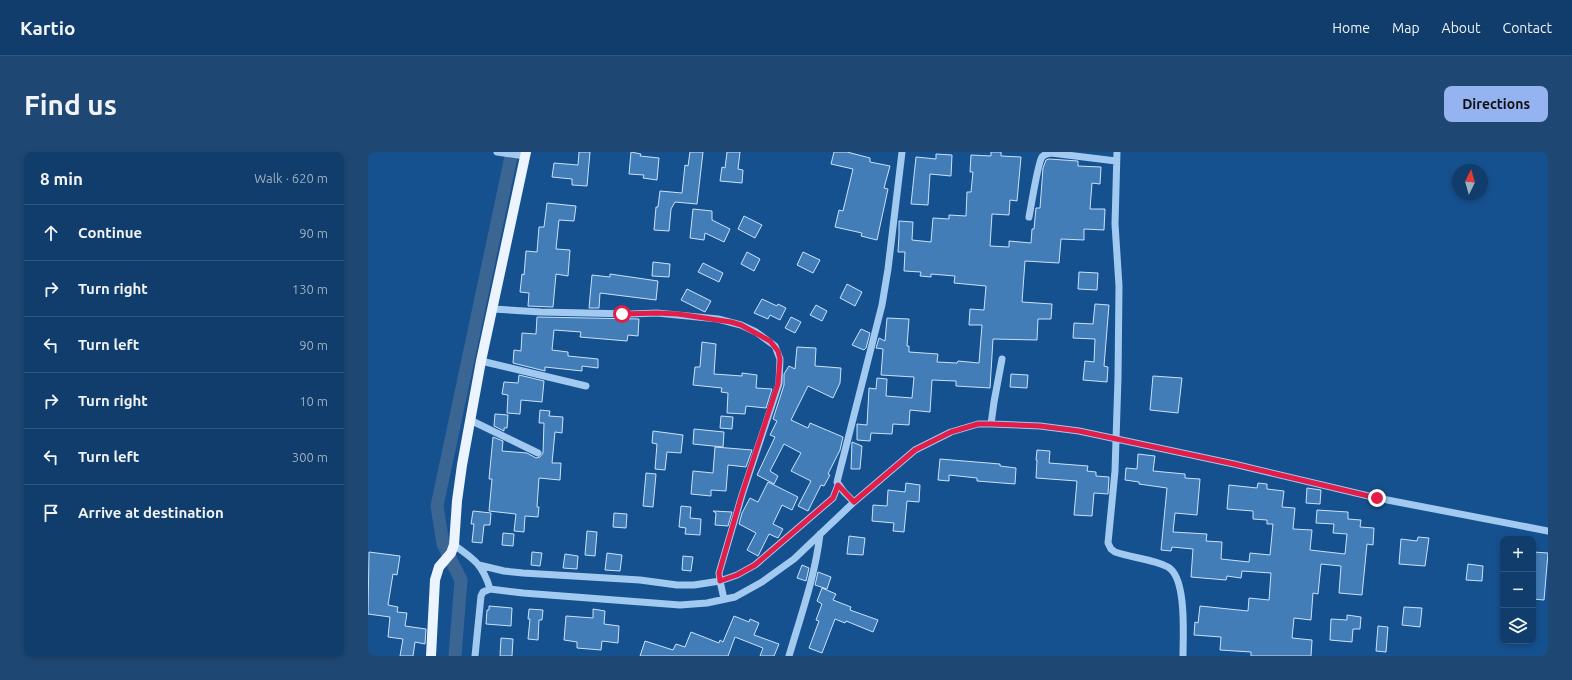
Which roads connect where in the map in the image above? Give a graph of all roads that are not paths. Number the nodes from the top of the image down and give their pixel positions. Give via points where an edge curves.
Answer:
1 (497, 152) edge
2 (902, 152) edge
3 (1117, 152) edge
4 (525, 154) edge
5 (1116, 161) junction
6 (1029, 217) dead end
7 (493, 308) junction
8 (1002, 359) dead end
9 (481, 361) junction
10 (586, 386) dead end
11 (470, 420) junction
12 (992, 422) junction
13 (1116, 436) junction
14 (538, 453) dead end
15 (838, 485) junction
16 (853, 502) junction
17 (1548, 531) edge
18 (820, 534) junction
19 (450, 553) junction
20 (479, 565) junction
21 (720, 583) junction
22 (489, 586) junction
23 (724, 598) junction
24 (431, 656) edge
25 (475, 656) edge
26 (789, 656) edge
27 (1183, 656) edge

1 - 4 street
2 - 15 street via 882,305 853,414
3 - 5 street
4 - 7 main road
5 - 6 street via 1044,154 1041,157
5 - 13 street via 1115,224 1119,286
7 - 9 main road
7 - 21 street via 541,312 657,313 718,319 741,325 775,346 780,359 778,384 742,494 719,573
8 - 12 street
9 - 10 street
9 - 11 main road
11 - 14 street
11 - 19 main road
12 - 13 street
12 - 16 street via 951,432 915,450
13 - 17 street via 1377,498
13 - 27 street via 1109,545 1115,552 1161,564 1174,572 1182,603
15 - 16 street
15 - 21 street via 833,498 755,565
16 - 18 street
18 - 23 street via 762,582 735,597
18 - 26 street via 814,572
19 - 20 street via 473,559
19 - 24 main road via 439,567 436,580
20 - 21 street via 523,573 640,580 677,585
20 - 22 street
21 - 23 street
22 - 23 street via 523,593 680,605 707,603
22 - 25 street via 481,596

